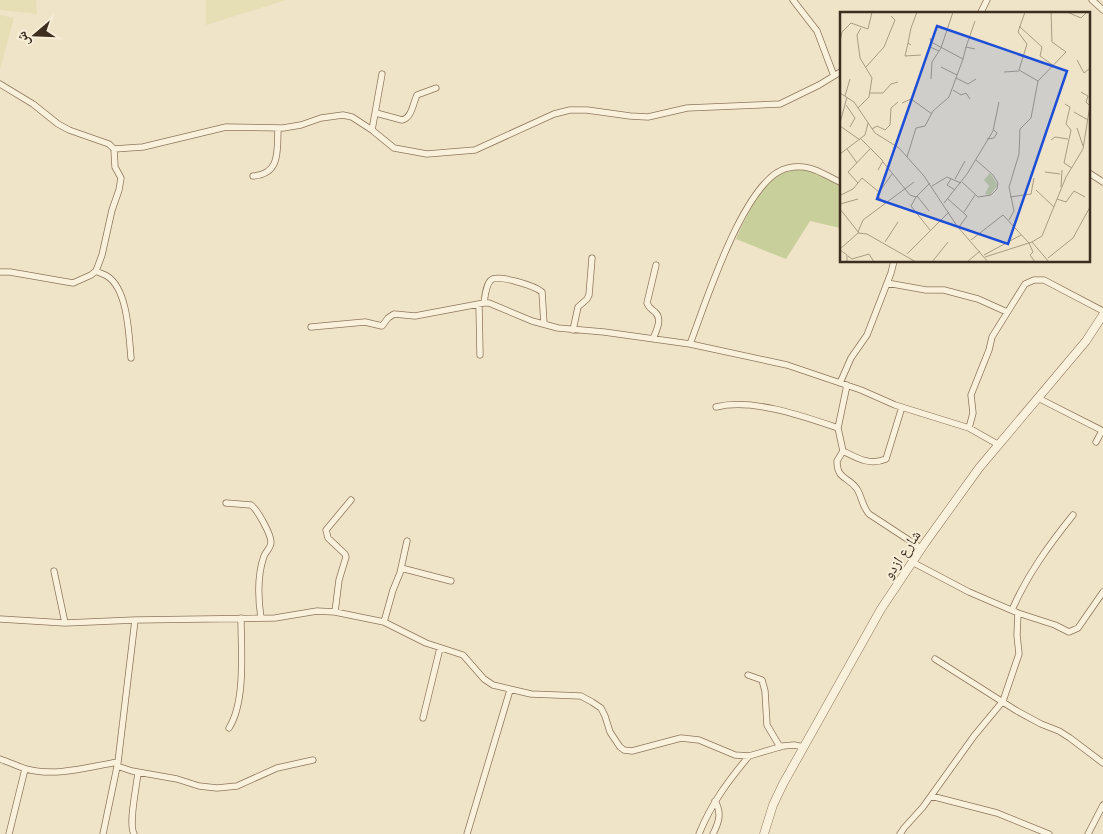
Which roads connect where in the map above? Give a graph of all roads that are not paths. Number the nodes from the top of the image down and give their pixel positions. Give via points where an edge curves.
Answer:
1 (793, 0) edge
2 (987, 0) edge
3 (1092, 0) edge
4 (1103, 10) edge
5 (981, 12) edge
6 (840, 72) edge
7 (382, 74) dead end
8 (834, 76) junction
9 (0, 84) edge
10 (436, 88) dead end
11 (376, 113) junction
12 (278, 129) junction
13 (372, 130) junction
14 (114, 149) junction
15 (1090, 174) edge
16 (254, 176) dead end
17 (840, 182) edge
18 (1103, 182) edge
19 (592, 258) dead end
20 (894, 262) edge
21 (656, 265) dead end
22 (96, 271) junction
23 (0, 272) edge
24 (887, 283) junction
25 (481, 303) junction
26 (1103, 311) edge
27 (1007, 312) junction
28 (1103, 315) edge
29 (544, 324) junction
30 (311, 327) dead end
31 (573, 330) junction
32 (653, 339) junction
33 (690, 344) junction
34 (480, 356) dead end
35 (131, 358) dead end
36 (840, 383) junction
37 (847, 385) junction
38 (1038, 398) junction
39 (716, 407) dead end
40 (902, 407) junction
41 (838, 428) junction
42 (969, 428) junction
43 (1103, 431) edge
44 (1096, 442) dead end
45 (999, 445) junction
46 (843, 451) junction
47 (351, 500) dead end
48 (226, 503) dead end
49 (1073, 515) dead end
50 (407, 541) dead end
51 (921, 548) junction
52 (912, 562) junction
53 (401, 568) junction
54 (54, 571) dead end
55 (451, 580) dead end
56 (1103, 592) edge
57 (1015, 611) junction
58 (335, 612) junction
59 (241, 618) junction
60 (261, 618) junction
61 (0, 619) edge
62 (135, 620) junction
63 (384, 622) junction
64 (65, 623) junction
65 (440, 648) junction
66 (935, 658) dead end
67 (748, 675) dead end
68 (510, 690) junction
69 (1003, 701) junction
70 (423, 718) dead end
71 (229, 728) dead end
72 (780, 747) junction
73 (804, 747) junction
74 (749, 756) junction
75 (0, 759) edge
76 (313, 760) dead end
77 (1102, 760) edge
78 (117, 764) junction
79 (25, 769) junction
80 (138, 772) junction
81 (931, 796) junction
82 (715, 801) junction
83 (1103, 804) edge
84 (9, 834) edge
85 (103, 834) edge
86 (134, 834) edge
87 (467, 834) edge
88 (699, 834) edge
89 (713, 834) edge
90 (764, 834) edge
91 (900, 834) edge
92 (1049, 834) edge
93 (1088, 834) edge

1 - 8 street via 817,30
2 - 5 street
3 - 4 street
6 - 8 street
7 - 11 street
8 - 13 street via 780,104 769,106 686,108 648,117 570,110 554,114 475,150 427,154 404,151 394,148
9 - 14 street via 58,124 109,144
10 - 11 street via 417,95 406,119
11 - 13 street
12 - 13 street via 343,115
12 - 14 street via 226,128 144,147
12 - 16 street via 273,168 262,176
14 - 22 street via 115,167 121,178
15 - 18 street
17 - 33 street via 805,166 787,168 769,178 735,229
19 - 31 street via 588,299 578,307
20 - 24 street
21 - 32 street via 647,303 659,320
22 - 23 street via 73,283
22 - 35 street via 108,276 123,301
24 - 27 street via 944,290 978,299
24 - 36 street via 867,335 851,358
25 - 29 street via 501,307
25 - 29 street via 493,278 530,286 542,292
25 - 30 street via 415,316 394,314 382,326 365,322
25 - 34 street
26 - 27 street via 1039,279 1024,284
27 - 42 street via 992,337 971,395
28 - 38 street, شارع ازدو via 1086,341
29 - 31 street
31 - 32 street
32 - 33 street
33 - 36 street via 787,365
36 - 37 street
37 - 40 street
37 - 41 street
38 - 43 street
38 - 45 street, شارع ازدو
39 - 41 street via 748,405 797,414
40 - 42 street
40 - 46 street via 886,459 873,463
41 - 46 street
42 - 45 street
43 - 44 street
45 - 51 street, شارع ازدو
46 - 51 street via 837,460 840,475 857,489 865,510
47 - 58 street via 326,530 328,538 346,557
48 - 60 street via 252,505 271,540 258,595
49 - 57 street via 1021,588
50 - 53 street
51 - 52 street, شارع ازدو
52 - 57 street via 969,592
52 - 73 street, شارع ازدو via 881,609
53 - 55 street
53 - 63 street
54 - 64 street
56 - 57 street via 1074,631 1069,632
57 - 69 street via 1019,654
58 - 60 street
58 - 63 street
59 - 60 street
59 - 62 street
59 - 71 street via 240,690 234,720
61 - 64 street
62 - 64 street
62 - 78 street
63 - 65 street
65 - 68 street via 462,655 484,679
65 - 70 street
66 - 69 street
67 - 72 street via 762,680 767,725
68 - 74 street via 581,696 600,708 614,739 624,750 632,751 681,738 700,740 735,755
68 - 87 street
69 - 77 street via 1041,724 1060,731
69 - 81 street
72 - 73 street
72 - 74 street
73 - 90 street, شارع ازدو via 773,806
74 - 82 street
75 - 79 street
76 - 80 street via 278,768 237,786 217,788
78 - 79 street via 63,771
78 - 80 street
78 - 85 street
79 - 84 street
80 - 86 street
81 - 91 street
81 - 92 street via 997,813
82 - 88 street
82 - 89 street via 720,810
83 - 93 street

